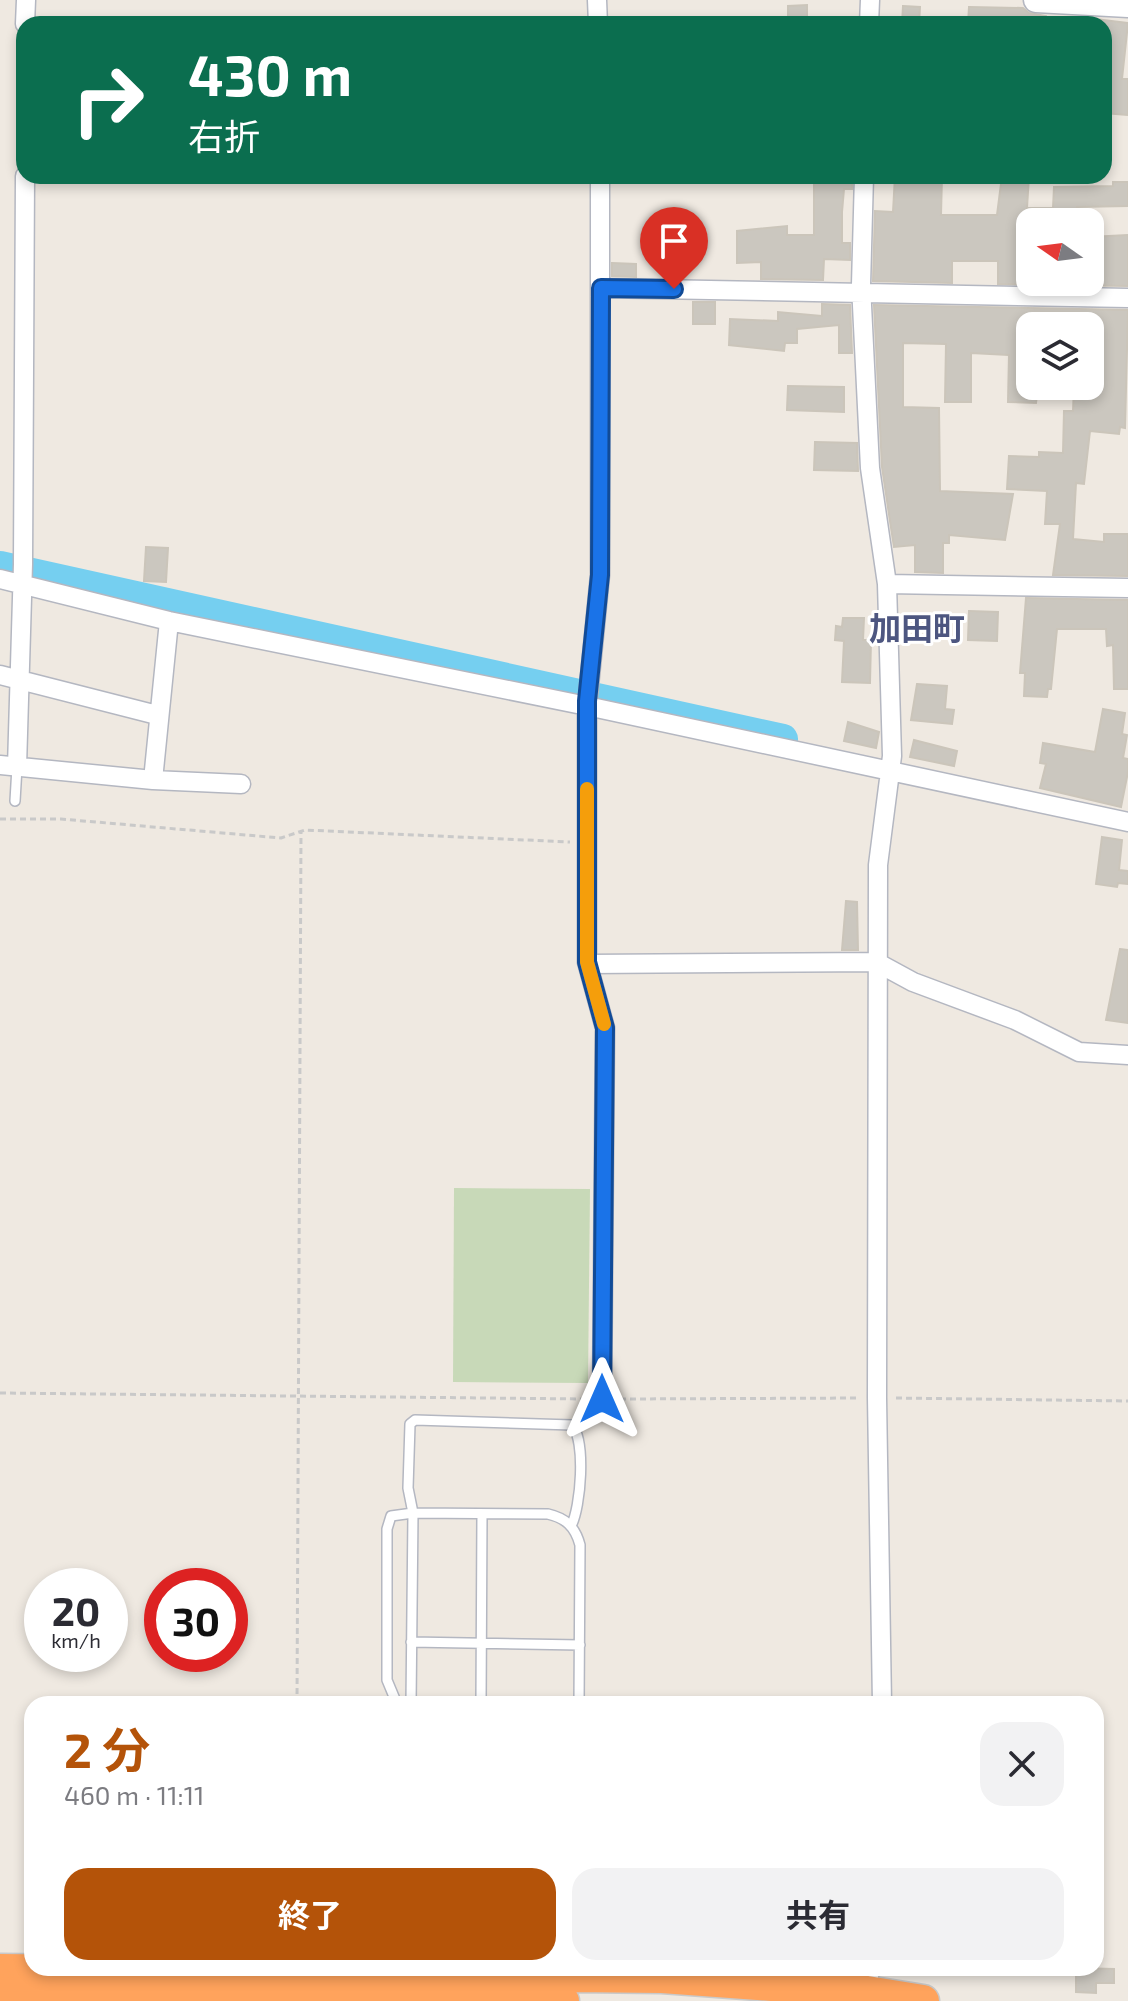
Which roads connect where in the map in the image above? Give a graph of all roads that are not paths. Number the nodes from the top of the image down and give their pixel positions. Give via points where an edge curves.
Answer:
1 (1036, 0) edge
2 (1128, 5) edge
3 (25, 184) edge
4 (600, 184) edge
5 (864, 184) edge
6 (601, 288) junction
7 (863, 295) junction
8 (1128, 298) edge
9 (22, 575) junction
10 (0, 579) edge
11 (887, 584) junction
12 (1128, 588) edge
13 (169, 621) junction
14 (9, 677) edge
15 (588, 699) junction
16 (157, 715) junction
17 (8, 766) edge
18 (891, 766) junction
19 (153, 780) junction
20 (241, 784) dead end
21 (15, 801) dead end
22 (1128, 822) edge
23 (878, 962) junction
24 (588, 964) junction
25 (1128, 1055) edge
26 (602, 1399) road end
27 (413, 1513) junction
28 (482, 1514) junction
29 (571, 1526) junction
30 (411, 1642) junction
31 (481, 1643) junction
32 (580, 1645) junction
33 (394, 1696) edge
34 (411, 1696) edge
35 (481, 1696) edge
36 (579, 1696) edge
37 (882, 1696) edge
38 (0, 1970) edge
39 (24, 1970) edge
40 (307, 1976) edge
41 (562, 1981) edge
42 (868, 1987) edge
43 (0, 1997) edge
44 (923, 2001) edge

1 - 2 main road
3 - 9 street
4 - 6 street
5 - 7 street
6 - 7 street
6 - 15 street via 600,575
7 - 8 street
7 - 11 street via 870,468
9 - 10 street
9 - 13 street
9 - 14 street
11 - 12 street
11 - 18 street
13 - 15 street
13 - 16 street
14 - 16 street
14 - 17 street
15 - 18 street
15 - 24 street
16 - 19 street
17 - 19 street
17 - 21 lane
18 - 22 street
18 - 23 street via 878,865
19 - 20 street
23 - 24 street
23 - 25 street via 1079,1052
23 - 37 street
24 - 26 street via 605,1028
27 - 28 lane
27 - 29 lane via 408,1429 415,1420 565,1422 579,1436 578,1511
27 - 30 lane
27 - 33 lane via 391,1516 387,1529 387,1680
28 - 29 lane via 548,1514
28 - 31 lane
29 - 32 lane via 580,1545
30 - 31 lane
30 - 34 lane
31 - 32 lane
31 - 35 lane
32 - 36 lane
38 - 39 highway
40 - 41 highway
41 - 42 highway via 662,1977
41 - 43 highway
42 - 44 highway

